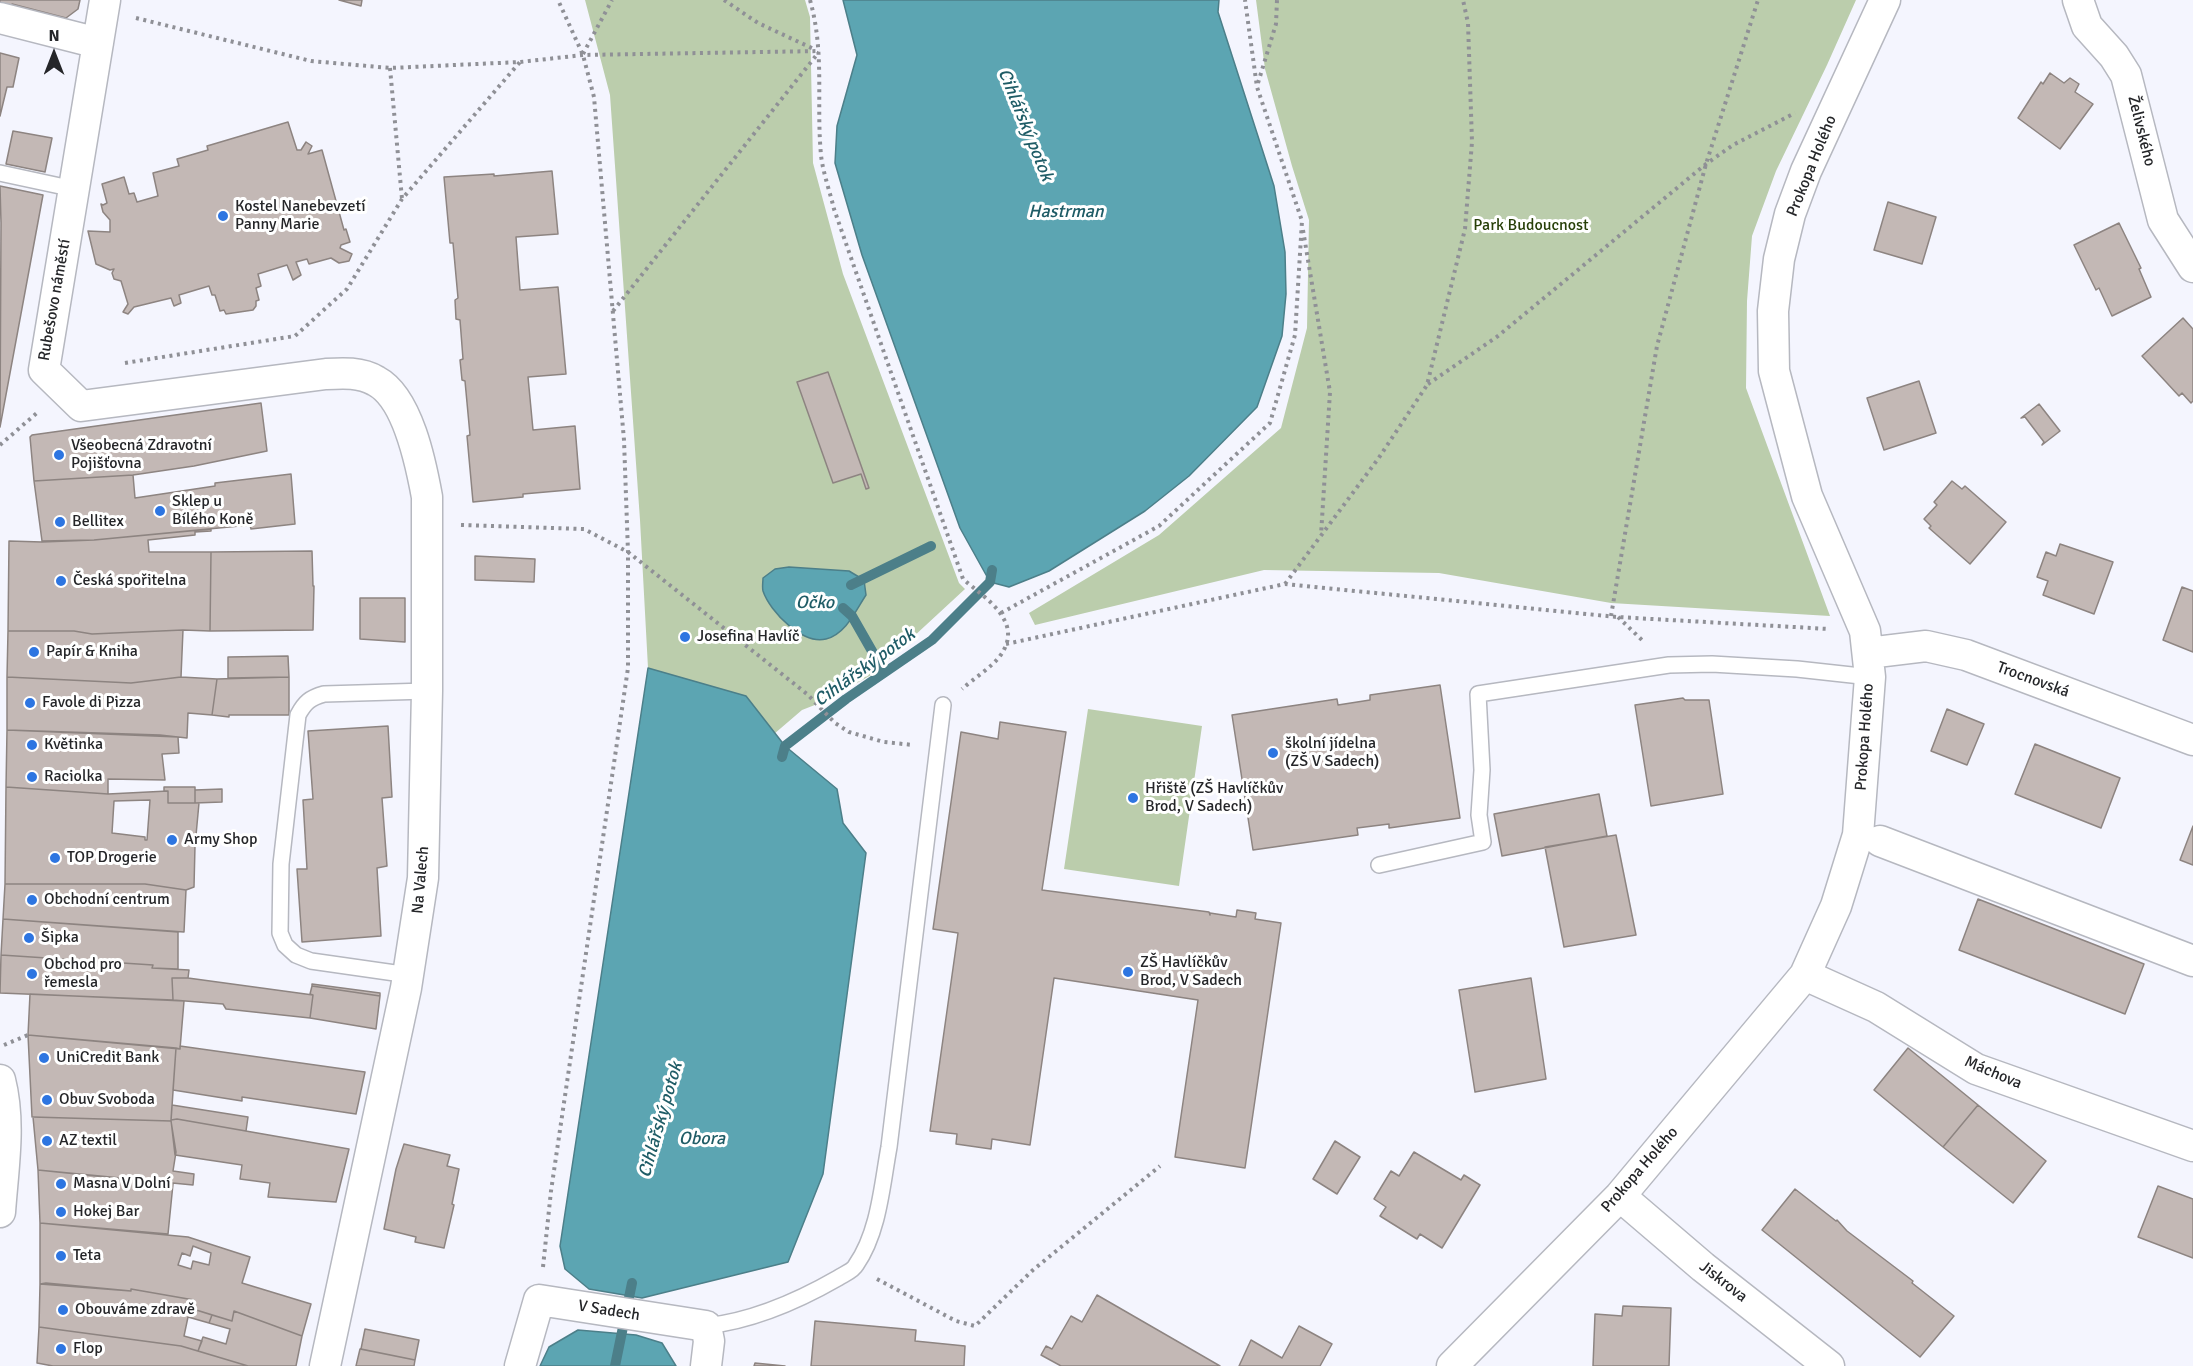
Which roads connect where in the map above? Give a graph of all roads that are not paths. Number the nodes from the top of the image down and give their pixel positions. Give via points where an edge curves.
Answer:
1 (1886, 0) edge
2 (2078, 0) edge
3 (104, 4) edge
4 (0, 18) edge
5 (98, 43) junction
6 (0, 173) edge
7 (74, 189) junction
8 (2193, 267) edge
9 (390, 392) joint
10 (1868, 654) junction
11 (427, 691) junction
12 (943, 705) road end
13 (2193, 740) edge
14 (1880, 841) dead end
15 (1379, 865) dead end
16 (2193, 961) edge
17 (409, 975) junction
18 (1805, 975) junction
19 (0, 1080) edge
20 (2193, 1146) edge
21 (1620, 1196) junction
22 (0, 1212) edge
23 (706, 1326) junction
24 (325, 1366) edge
25 (520, 1366) edge
26 (706, 1366) edge
27 (1452, 1366) edge
28 (1829, 1366) edge

1 - 10 street, Prokopa Holého via 1806,171 1790,214 1779,259 1773,311 1774,371 1807,496
2 - 8 street, Želivského via 2087,26 2126,75 2163,220
3 - 5 street, Rubešovo náměstí
4 - 5 street
5 - 7 street, Rubešovo náměstí
6 - 7 lane
7 - 9 street, Rubešovo náměstí via 44,370 81,406 326,374 354,373 376,381
9 - 11 street, Na Valech via 410,428 422,467 428,524
10 - 13 street, Trocnovská via 1926,646 1966,655
10 - 15 lane via 1797,669 1669,665 1478,694 1482,770 1479,815 1483,842
10 - 18 street, Prokopa Holého via 1857,835 1836,906
11 - 17 street, Na Valech via 423,878
11 - 17 lane via 324,694 304,703 298,715 281,864 280,933 285,945 296,955 311,961
12 - 23 lane via 889,1147 871,1231 855,1267 808,1295 729,1324
14 - 16 street
17 - 24 street, Na Valech
18 - 20 street, Máchova via 1876,1007 1976,1069
18 - 21 street, Prokopa Holého
19 - 22 street via 6,1122
21 - 27 street, Prokopa Holého
21 - 28 street, Jiskrova
23 - 25 street, V Sadech via 539,1300
23 - 26 street

